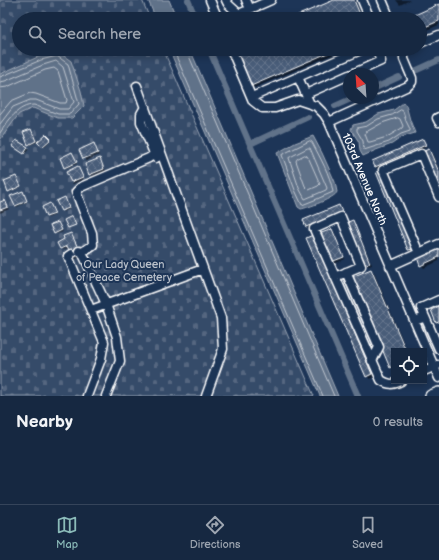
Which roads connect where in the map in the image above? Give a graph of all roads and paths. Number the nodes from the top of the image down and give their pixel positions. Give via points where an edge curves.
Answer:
1 (210, 0) edge
2 (246, 0) edge
3 (271, 0) edge
4 (362, 0) edge
5 (382, 0) edge
6 (227, 2) edge
7 (250, 9) junction
8 (214, 10) joint
9 (237, 12) edge
10 (243, 12) edge
11 (367, 12) edge
12 (387, 12) edge
13 (439, 35) edge
14 (427, 40) edge
15 (234, 56) edge
16 (347, 56) edge
17 (379, 56) edge
18 (404, 56) edge
19 (365, 68) edge
20 (298, 77) junction
21 (343, 79) edge
22 (137, 86) dead end
23 (306, 94) junction
24 (252, 97) junction
25 (310, 104) junction
26 (145, 106) junction
27 (439, 117) edge
28 (329, 122) junction
29 (439, 122) edge
30 (154, 154) junction
31 (165, 164) junction
32 (439, 197) edge
33 (439, 244) edge
34 (419, 253) junction
35 (71, 254) dead end
36 (390, 266) junction
37 (203, 269) junction
38 (346, 272) junction
39 (335, 277) junction
40 (439, 300) edge
41 (106, 304) junction
42 (91, 310) junction
43 (425, 317) junction
44 (415, 321) junction
45 (436, 335) edge
46 (439, 349) edge
47 (372, 361) junction
48 (437, 365) edge
49 (427, 370) edge
50 (439, 378) edge
51 (391, 384) edge
52 (439, 393) edge
53 (87, 396) edge
54 (106, 396) edge
55 (206, 396) edge
56 (431, 396) edge

1 - 8 street
2 - 7 street
3 - 7 street
4 - 11 street
5 - 12 street
6 - 8 street
6 - 9 street
7 - 10 street
13 - 14 street
15 - 24 street
16 - 20 street
17 - 19 street via 381,61
18 - 28 street via 412,78 408,86
20 - 23 street
20 - 24 street
21 - 23 street
22 - 26 street
23 - 25 street
24 - 25 street via 262,108 275,108 298,100
25 - 28 street, 103rd Avenue North via 316,106
26 - 30 street via 140,122
26 - 31 street
27 - 29 street
28 - 36 street, 103rd Avenue North
30 - 31 street
30 - 41 street via 81,187 76,192 92,233 93,245 81,251
31 - 37 street
32 - 34 street via 420,154 383,170
33 - 34 street
34 - 36 street
35 - 42 street via 68,256
36 - 44 street, 103rd Avenue North
37 - 41 street
37 - 55 street via 221,318 223,349
38 - 39 street
38 - 39 street via 361,266 340,217 314,230
38 - 47 street via 379,347
39 - 47 street
40 - 43 street via 421,308
41 - 42 street
41 - 54 street via 117,337 120,361
42 - 53 street via 104,342 101,359
43 - 44 street
43 - 45 street
44 - 48 street, 103rd Avenue North
45 - 46 street
47 - 51 street via 381,380
48 - 49 street
48 - 50 street, 103rd Avenue North
52 - 56 highway

